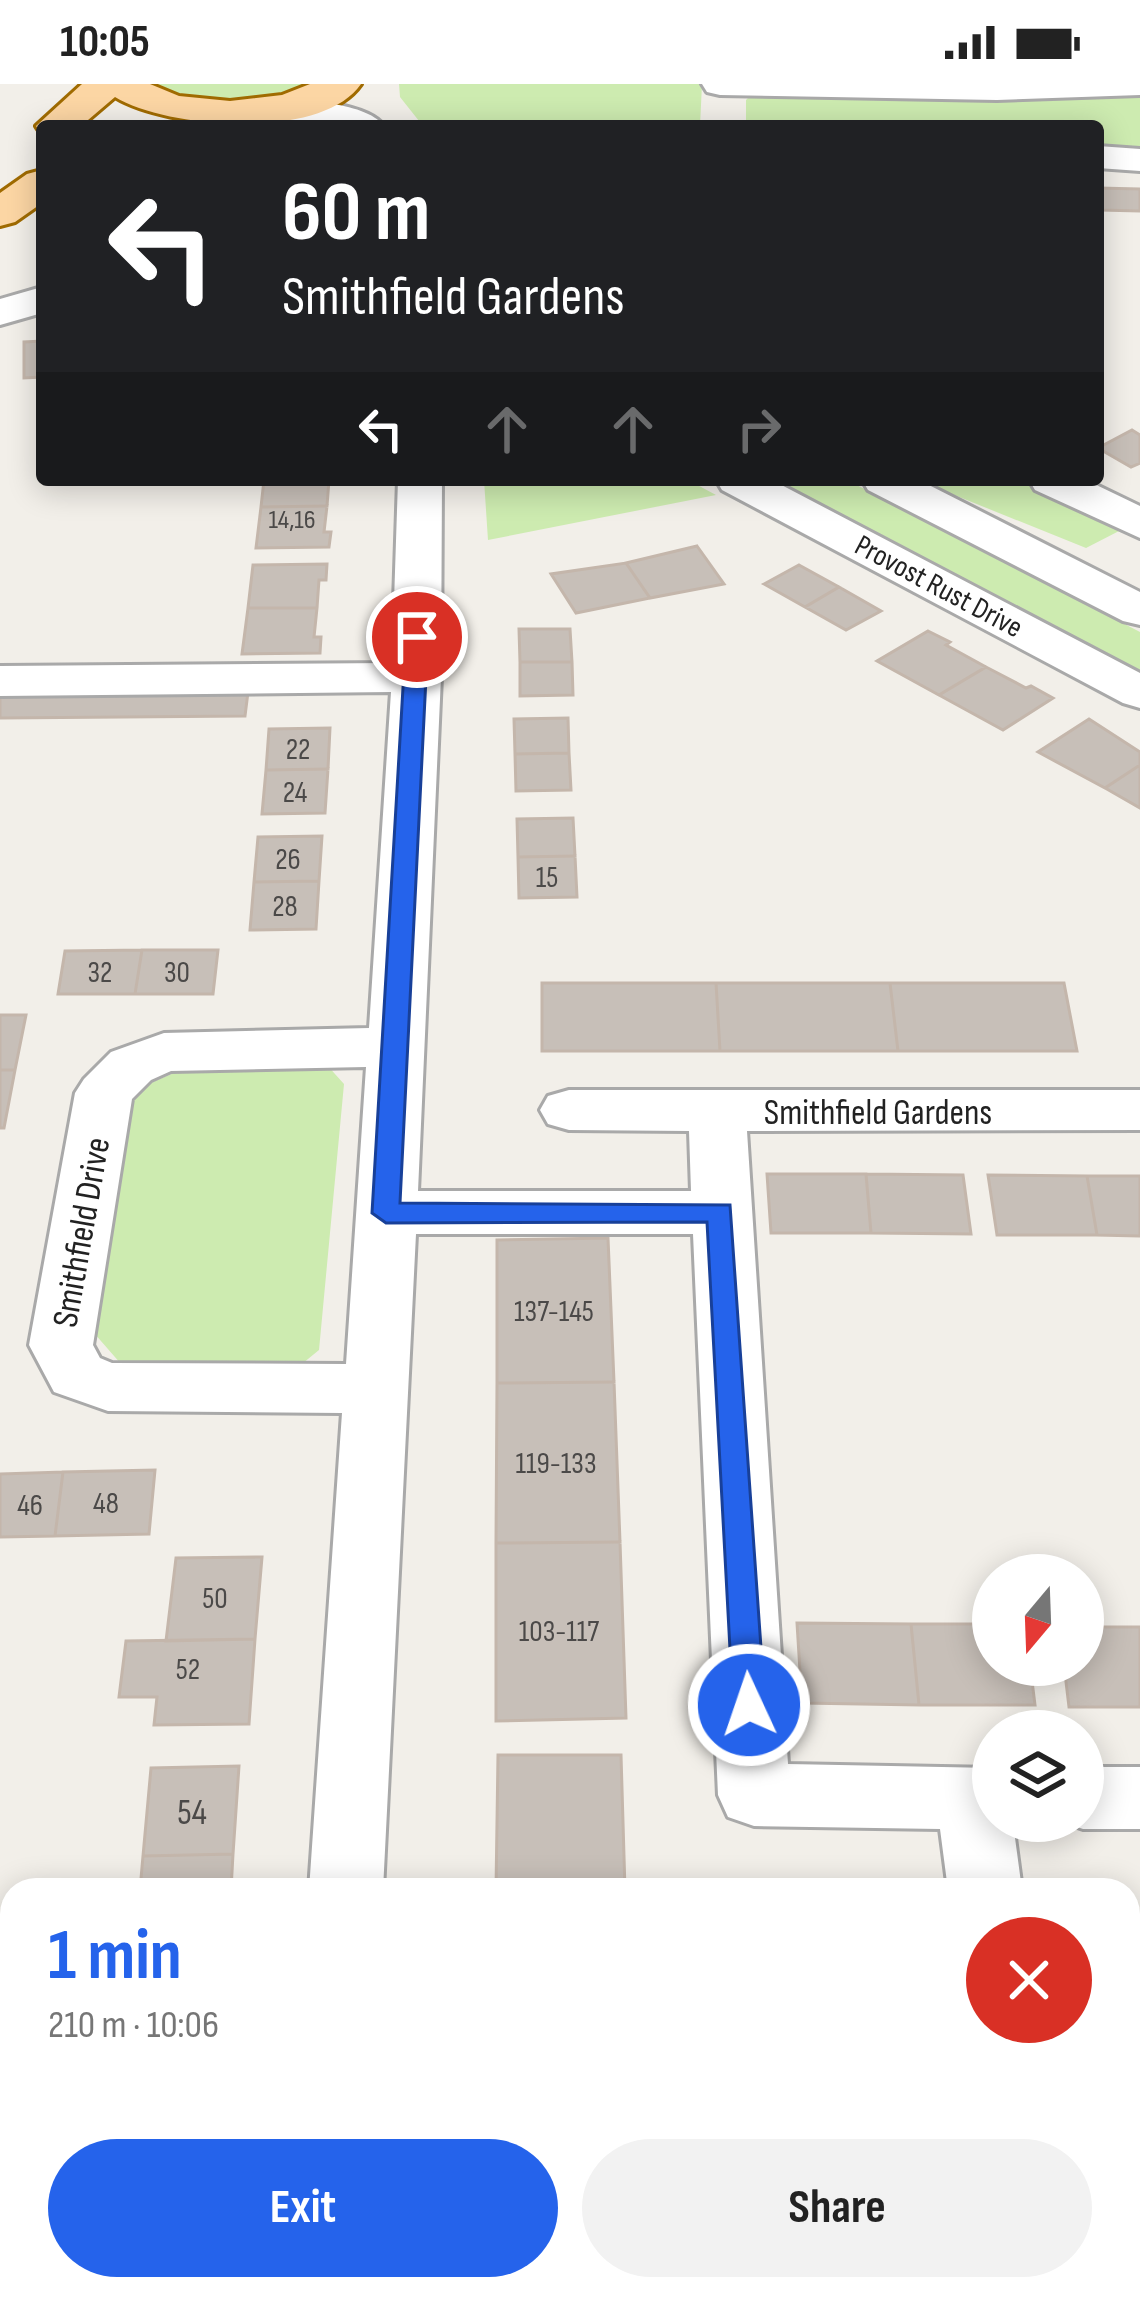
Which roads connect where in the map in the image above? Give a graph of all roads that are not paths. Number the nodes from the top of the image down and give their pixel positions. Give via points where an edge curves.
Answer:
1 (106, 84) edge
2 (121, 84) edge
3 (341, 84) edge
4 (361, 84) edge
5 (720, 84) edge
6 (1140, 84) edge
7 (241, 110) junction
8 (63, 120) edge
9 (183, 120) edge
10 (346, 120) edge
11 (379, 120) edge
12 (717, 120) edge
13 (36, 139) edge
14 (1104, 157) edge
15 (1140, 160) edge
16 (0, 164) edge
17 (36, 187) edge
18 (0, 213) edge
19 (36, 301) edge
20 (0, 313) edge
21 (420, 486) edge
22 (749, 486) edge
23 (896, 486) edge
24 (1063, 486) edge
25 (1140, 524) edge
26 (1140, 611) edge
27 (416, 677) junction
28 (0, 681) edge
29 (1140, 693) edge
30 (395, 1047) junction
31 (569, 1110) dead end
32 (1140, 1110) edge
33 (717, 1111) junction
34 (720, 1212) junction
35 (386, 1213) junction
36 (373, 1389) junction
37 (1104, 1798) edge
38 (1140, 1798) edge
39 (972, 1799) edge
40 (984, 1842) edge
41 (347, 1878) edge
42 (985, 1878) edge

1 - 8 main road
2 - 7 main road via 164,104
3 - 7 main road via 313,98
4 - 11 street
5 - 6 street
5 - 12 street
7 - 9 main road
7 - 10 street
13 - 16 main road
14 - 15 street
17 - 18 main road
19 - 20 street
21 - 27 street
22 - 29 street, Provost Rust Drive
23 - 26 street, Provost Rust Drive
24 - 25 street
27 - 28 street
27 - 30 street
30 - 35 street
30 - 36 street, Smithfield Drive via 164,1052 131,1066 104,1094 61,1345 77,1375 108,1387
31 - 33 street
32 - 33 street, Smithfield Gardens
33 - 34 street, Smithfield Gardens
34 - 35 street
34 - 39 street, Smithfield Gardens via 754,1795
35 - 36 street
36 - 41 street
37 - 38 street
40 - 42 street, Smithfield Gardens

